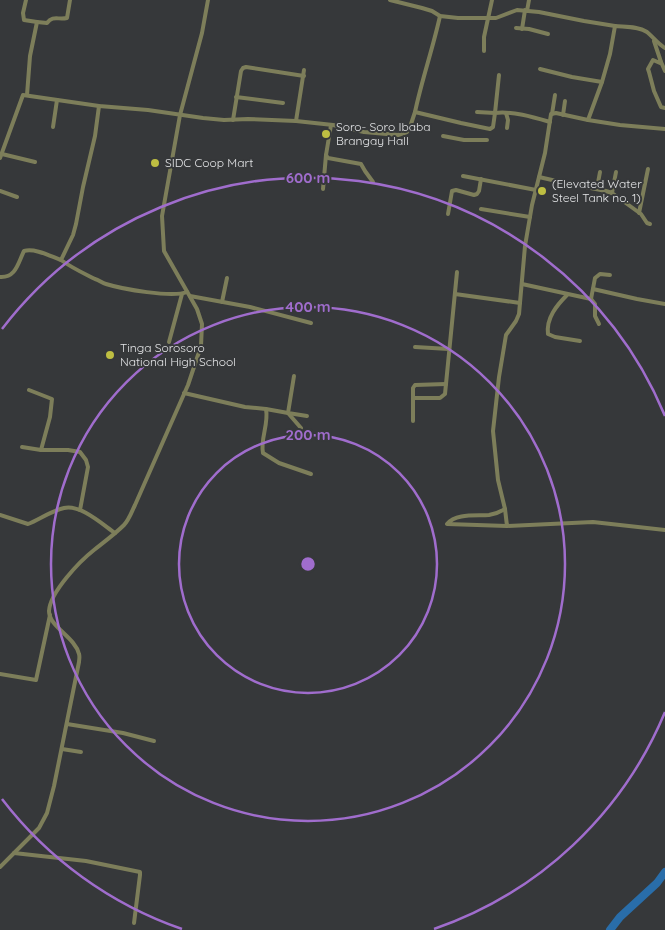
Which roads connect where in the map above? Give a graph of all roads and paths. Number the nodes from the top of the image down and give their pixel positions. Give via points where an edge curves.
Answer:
1 (26, 0) edge
2 (70, 0) edge
3 (208, 0) edge
4 (390, 0) edge
5 (492, 0) edge
6 (529, 0) edge
7 (526, 10) junction
8 (440, 16) junction
9 (488, 18) junction
10 (37, 22) junction
11 (614, 26) junction
12 (516, 28) dead end
13 (522, 29) junction
14 (548, 34) dead end
15 (653, 39) junction
16 (665, 48) edge
17 (484, 52) dead end
18 (661, 62) junction
19 (540, 69) dead end
20 (304, 70) dead end
21 (665, 71) edge
22 (499, 75) dead end
23 (304, 76) junction
24 (602, 82) junction
25 (27, 95) junction
26 (555, 95) dead end
27 (236, 97) junction
28 (57, 100) junction
29 (565, 101) dead end
30 (283, 103) dead end
31 (99, 106) junction
32 (665, 108) edge
33 (415, 112) junction
34 (477, 112) dead end
35 (495, 113) junction
36 (506, 113) junction
37 (552, 114) junction
38 (180, 115) junction
39 (563, 115) junction
40 (233, 120) junction
41 (588, 120) junction
42 (296, 121) junction
43 (550, 122) junction
44 (331, 125) junction
45 (53, 127) dead end
46 (508, 128) dead end
47 (665, 129) edge
48 (443, 136) dead end
49 (487, 140) dead end
50 (326, 155) junction
51 (1, 156) edge
52 (35, 162) dead end
53 (648, 169) dead end
54 (600, 172) dead end
55 (616, 172) dead end
56 (463, 176) dead end
57 (539, 177) junction
58 (482, 179) junction
59 (373, 182) dead end
60 (597, 188) junction
61 (323, 190) dead end
62 (536, 190) junction
63 (0, 191) edge
64 (612, 193) junction
65 (17, 197) dead end
66 (481, 209) dead end
67 (639, 212) junction
68 (448, 214) dead end
69 (530, 217) junction
70 (650, 224) dead end
71 (61, 260) junction
72 (457, 272) dead end
73 (610, 275) dead end
74 (0, 277) edge
75 (227, 278) dead end
76 (522, 284) junction
77 (593, 288) junction
78 (182, 294) junction
79 (188, 294) junction
80 (455, 294) junction
81 (567, 295) junction
82 (591, 299) junction
83 (222, 302) junction
84 (520, 303) junction
85 (665, 304) edge
86 (311, 323) dead end
87 (599, 324) dead end
88 (169, 342) dead end
89 (580, 342) dead end
90 (415, 347) dead end
91 (450, 349) junction
92 (294, 376) dead end
93 (446, 384) junction
94 (29, 390) dead end
95 (184, 393) junction
96 (414, 398) junction
97 (266, 409) junction
98 (288, 413) junction
99 (307, 416) dead end
100 (413, 421) dead end
101 (301, 428) dead end
102 (22, 447) dead end
103 (41, 450) junction
104 (311, 474) dead end
105 (80, 510) junction
106 (505, 510) junction
107 (0, 515) edge
108 (507, 526) junction
109 (665, 530) edge
110 (115, 533) junction
111 (50, 615) junction
112 (0, 674) edge
113 (67, 724) junction
114 (154, 741) dead end
115 (62, 748) junction
116 (81, 752) dead end
117 (14, 853) junction
118 (0, 867) edge
119 (134, 923) dead end

1 - 10 street via 24,20
2 - 10 street via 67,18
3 - 38 street
4 - 8 street
5 - 9 street
6 - 7 street
7 - 9 street
7 - 11 street
7 - 13 street
8 - 9 street
8 - 33 street
9 - 17 street
10 - 25 street
11 - 15 street via 640,29
11 - 24 street
12 - 13 street
13 - 14 street
15 - 16 street
15 - 18 street
18 - 21 street
18 - 32 street via 652,60 648,69 661,107
19 - 24 street
20 - 23 street
22 - 35 street
23 - 27 street via 244,68
23 - 42 street
24 - 41 street
25 - 28 street
25 - 51 street via 22,97
26 - 37 street
27 - 30 street
27 - 40 street
28 - 31 street
28 - 45 street
29 - 39 street
31 - 38 street
31 - 71 street via 76,224
33 - 35 street via 490,129
33 - 44 street via 407,132 398,135
34 - 35 street
35 - 36 street
36 - 43 street
36 - 46 street
37 - 39 street
37 - 43 street
38 - 40 street
38 - 79 street via 162,216 164,251
39 - 41 street
40 - 42 street
41 - 47 street
42 - 44 street
43 - 57 street
44 - 50 street
48 - 49 street
50 - 59 street via 361,164
50 - 61 street
51 - 52 street
53 - 67 street
54 - 60 street
55 - 64 street
56 - 58 street
57 - 60 street
57 - 62 street
58 - 62 street
58 - 68 street via 477,194 452,191
60 - 64 street
62 - 69 street
63 - 65 street
64 - 67 street
66 - 69 street
67 - 70 street
69 - 76 street
71 - 74 street via 27,250 13,273
71 - 78 street via 104,284
72 - 80 street
73 - 77 street via 597,276
75 - 83 street
76 - 81 street
76 - 84 street
77 - 82 street
77 - 85 street
78 - 79 street
78 - 88 street
79 - 83 street
79 - 95 street via 202,324 201,346
80 - 84 street
80 - 91 street
81 - 82 street
81 - 89 street via 557,305 548,334
82 - 87 street
83 - 86 street
84 - 106 street via 516,321 506,335 492,431
90 - 91 street
91 - 93 street
92 - 98 street
93 - 96 street via 445,394 440,398
93 - 96 street via 415,385
94 - 103 street via 52,399
95 - 97 street
95 - 110 street via 135,505 125,524
96 - 100 street
97 - 98 street
97 - 104 street via 264,453 278,463
98 - 99 street
98 - 101 street
102 - 103 street
103 - 105 street via 68,450 84,456 88,468
105 - 107 street via 64,508 28,524
105 - 110 street
106 - 108 street
106 - 108 street via 490,515 456,518 447,524
108 - 109 street via 593,522
110 - 111 street via 62,582 51,603
111 - 112 street via 36,680
111 - 113 street via 79,654
113 - 114 street
113 - 115 street
115 - 116 street
115 - 117 street via 47,813 39,828
117 - 118 street
117 - 119 street via 86,860 140,872

